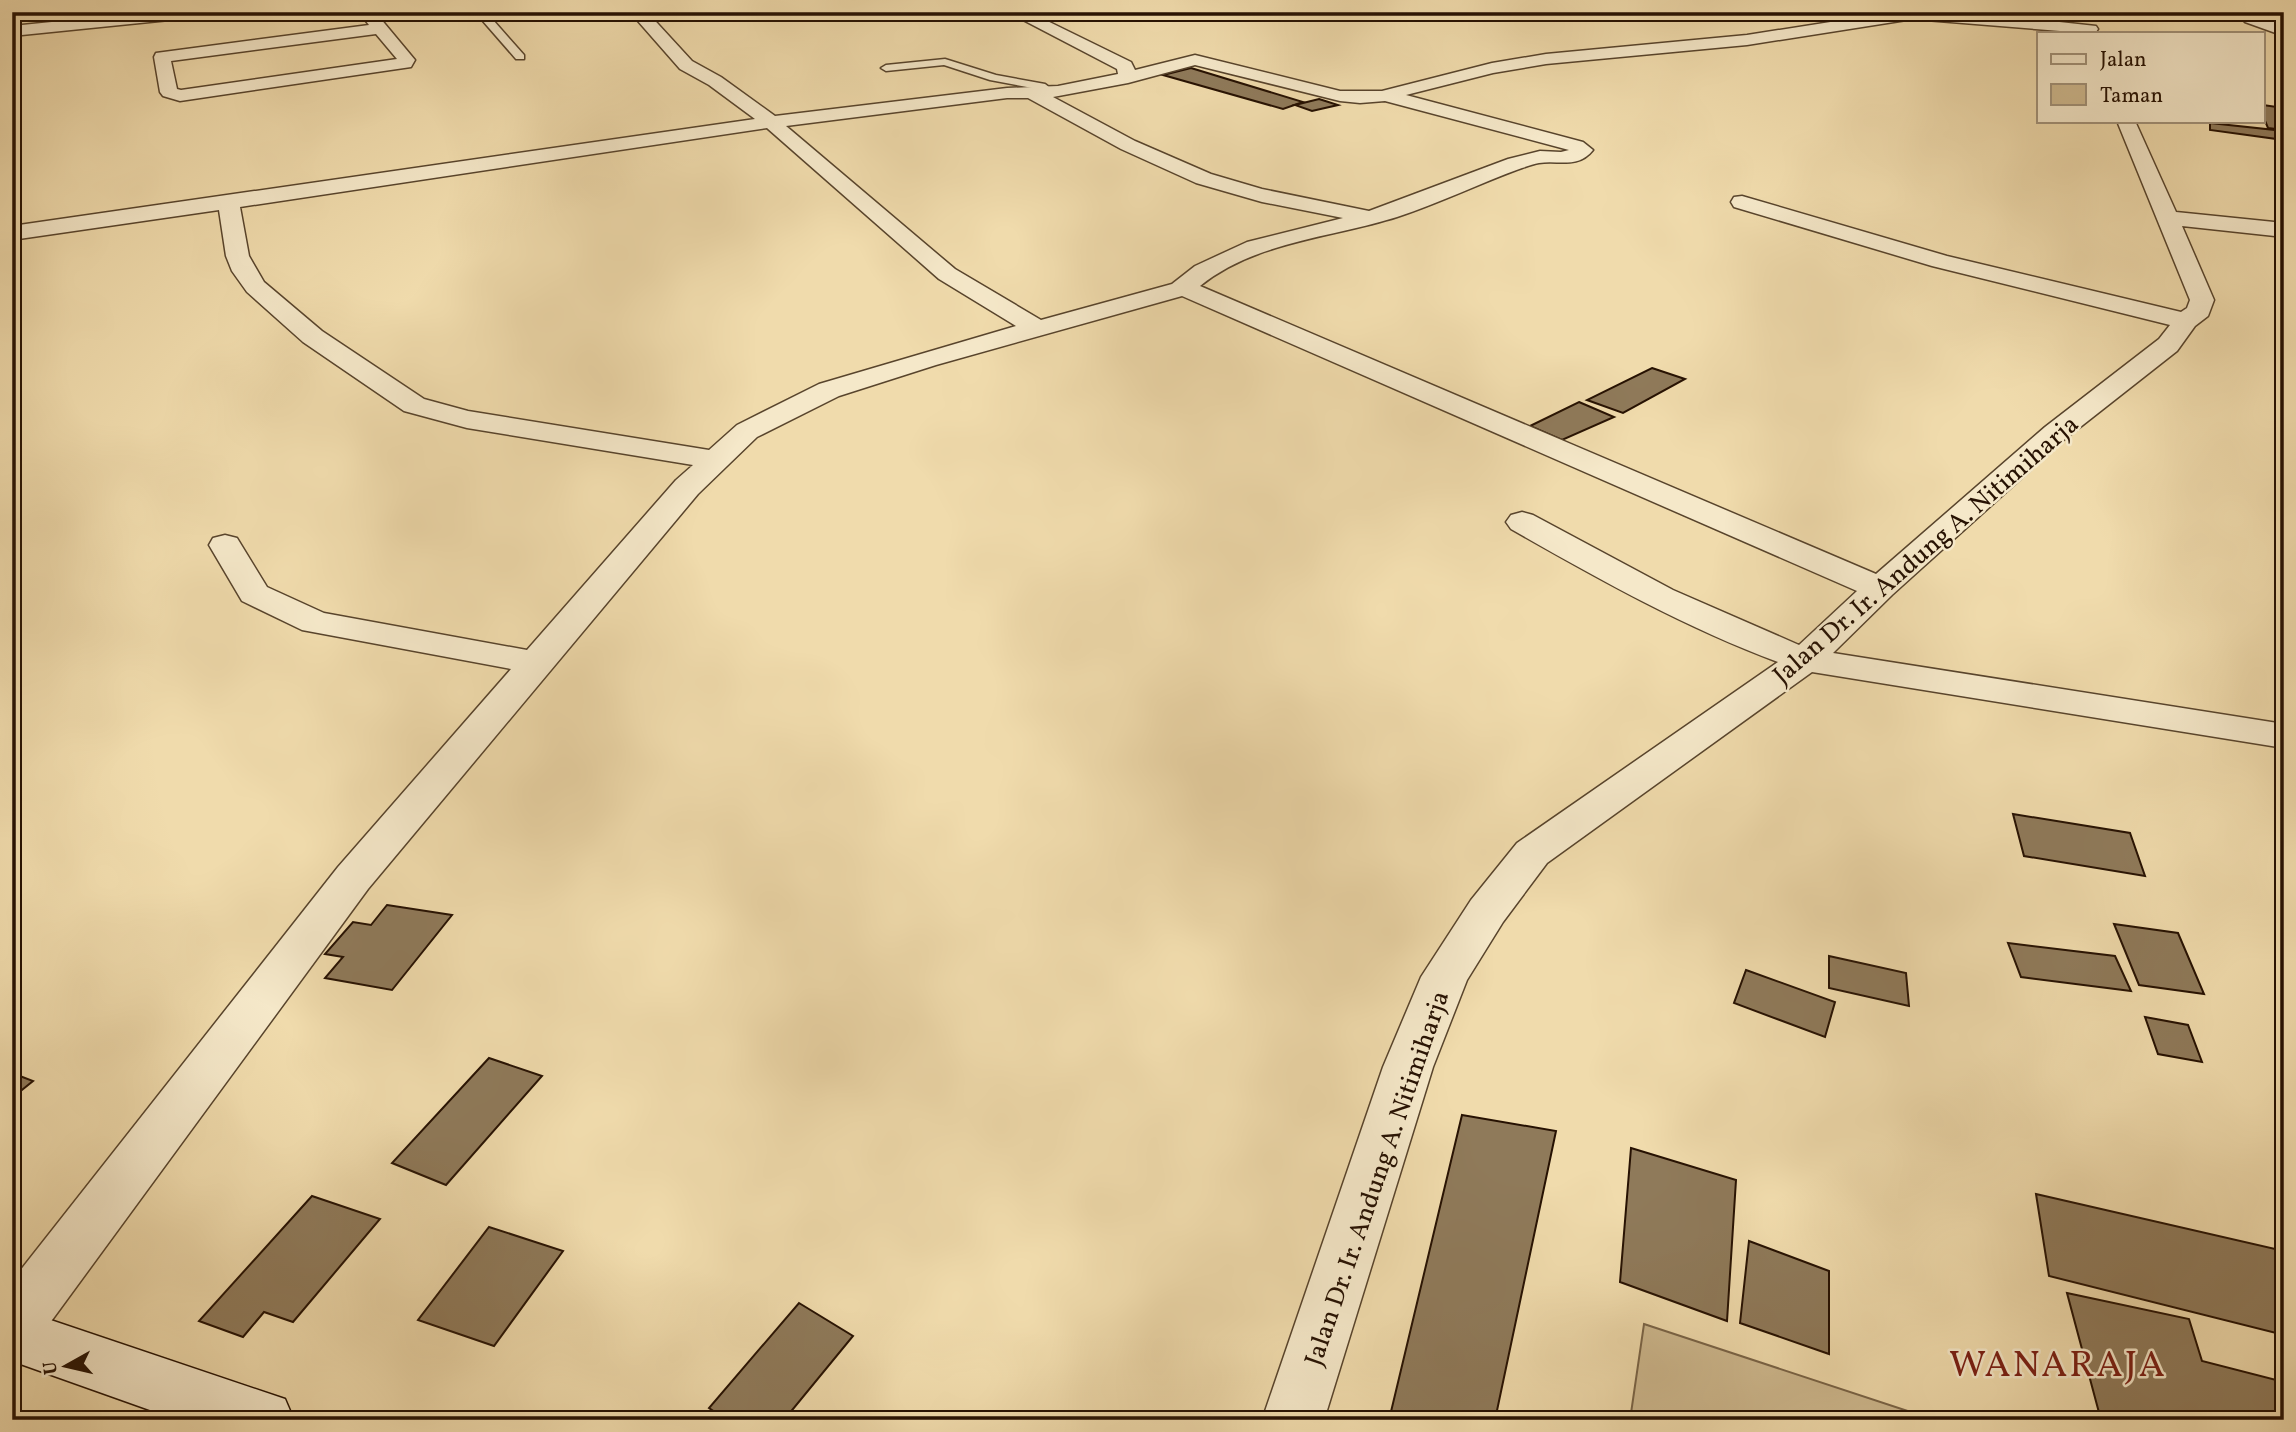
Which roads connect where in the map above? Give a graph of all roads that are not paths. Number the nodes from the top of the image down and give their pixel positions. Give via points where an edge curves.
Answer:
1 (199, 12) edge
2 (367, 12) edge
3 (480, 12) edge
4 (638, 12) edge
5 (1016, 12) edge
6 (1839, 12) edge
7 (2084, 12) edge
8 (2244, 12) edge
9 (1933, 13) edge
10 (113, 16) edge
11 (1870, 21) junction
12 (379, 29) junction
13 (12, 31) edge
14 (2091, 31) edge
15 (2284, 31) edge
16 (520, 57) dead end
17 (886, 68) dead end
18 (1128, 78) junction
19 (1039, 92) junction
20 (1385, 95) junction
21 (771, 122) junction
22 (2126, 122) edge
23 (1742, 202) dead end
24 (229, 203) junction
25 (1373, 217) junction
26 (2166, 218) junction
27 (2284, 230) edge
28 (12, 233) edge
29 (1181, 289) junction
30 (2186, 321) junction
31 (1039, 329) junction
32 (716, 460) junction
33 (1522, 522) dead end
34 (225, 545) dead end
35 (1880, 588) junction
36 (1805, 660) junction
37 (537, 663) junction
38 (2284, 736) edge
39 (12, 1327) edge
40 (12, 1334) edge
41 (263, 1420) edge
42 (1293, 1420) edge

1 - 10 street
2 - 12 street
3 - 16 lane
4 - 21 street via 686,65
5 - 18 street via 1125,66
6 - 11 street
7 - 14 street
8 - 15 street
9 - 11 street
9 - 14 street
10 - 13 street
11 - 20 street via 1747,40 1546,59
12 - 12 street via 169,55 161,59 172,75 169,92 180,96 405,63 407,60 386,47
17 - 19 lane via 945,62 994,78 1041,86
18 - 19 street
18 - 20 street via 1195,60 1340,96
19 - 21 street
19 - 25 street via 1121,140 1228,187
20 - 25 street via 1583,150 1561,160 1534,157
21 - 24 street
21 - 31 street via 947,274
22 - 26 street, Jalan Dr. Ir. Andung A. Nitimiharja
23 - 30 street via 1927,257
24 - 28 street
24 - 32 street via 242,269 261,295 414,405 467,419
25 - 29 street via 1238,251
26 - 27 street
26 - 30 street, Jalan Dr. Ir. Andung A. Nitimiharja via 2202,300 2199,311
29 - 31 street
29 - 35 street
30 - 35 street, Jalan Dr. Ir. Andung A. Nitimiharja via 2168,345 2055,433
31 - 32 street via 829,390 747,430
32 - 37 street via 687,487
33 - 36 street via 1663,599 1735,634
34 - 37 street via 254,594 315,622
35 - 36 street, Jalan Dr. Ir. Andung A. Nitimiharja
36 - 38 street
36 - 42 street, Jalan Dr. Ir. Andung A. Nitimiharja via 1532,853 1487,911 1445,977 1408,1067
37 - 39 street via 352,878
40 - 41 street

